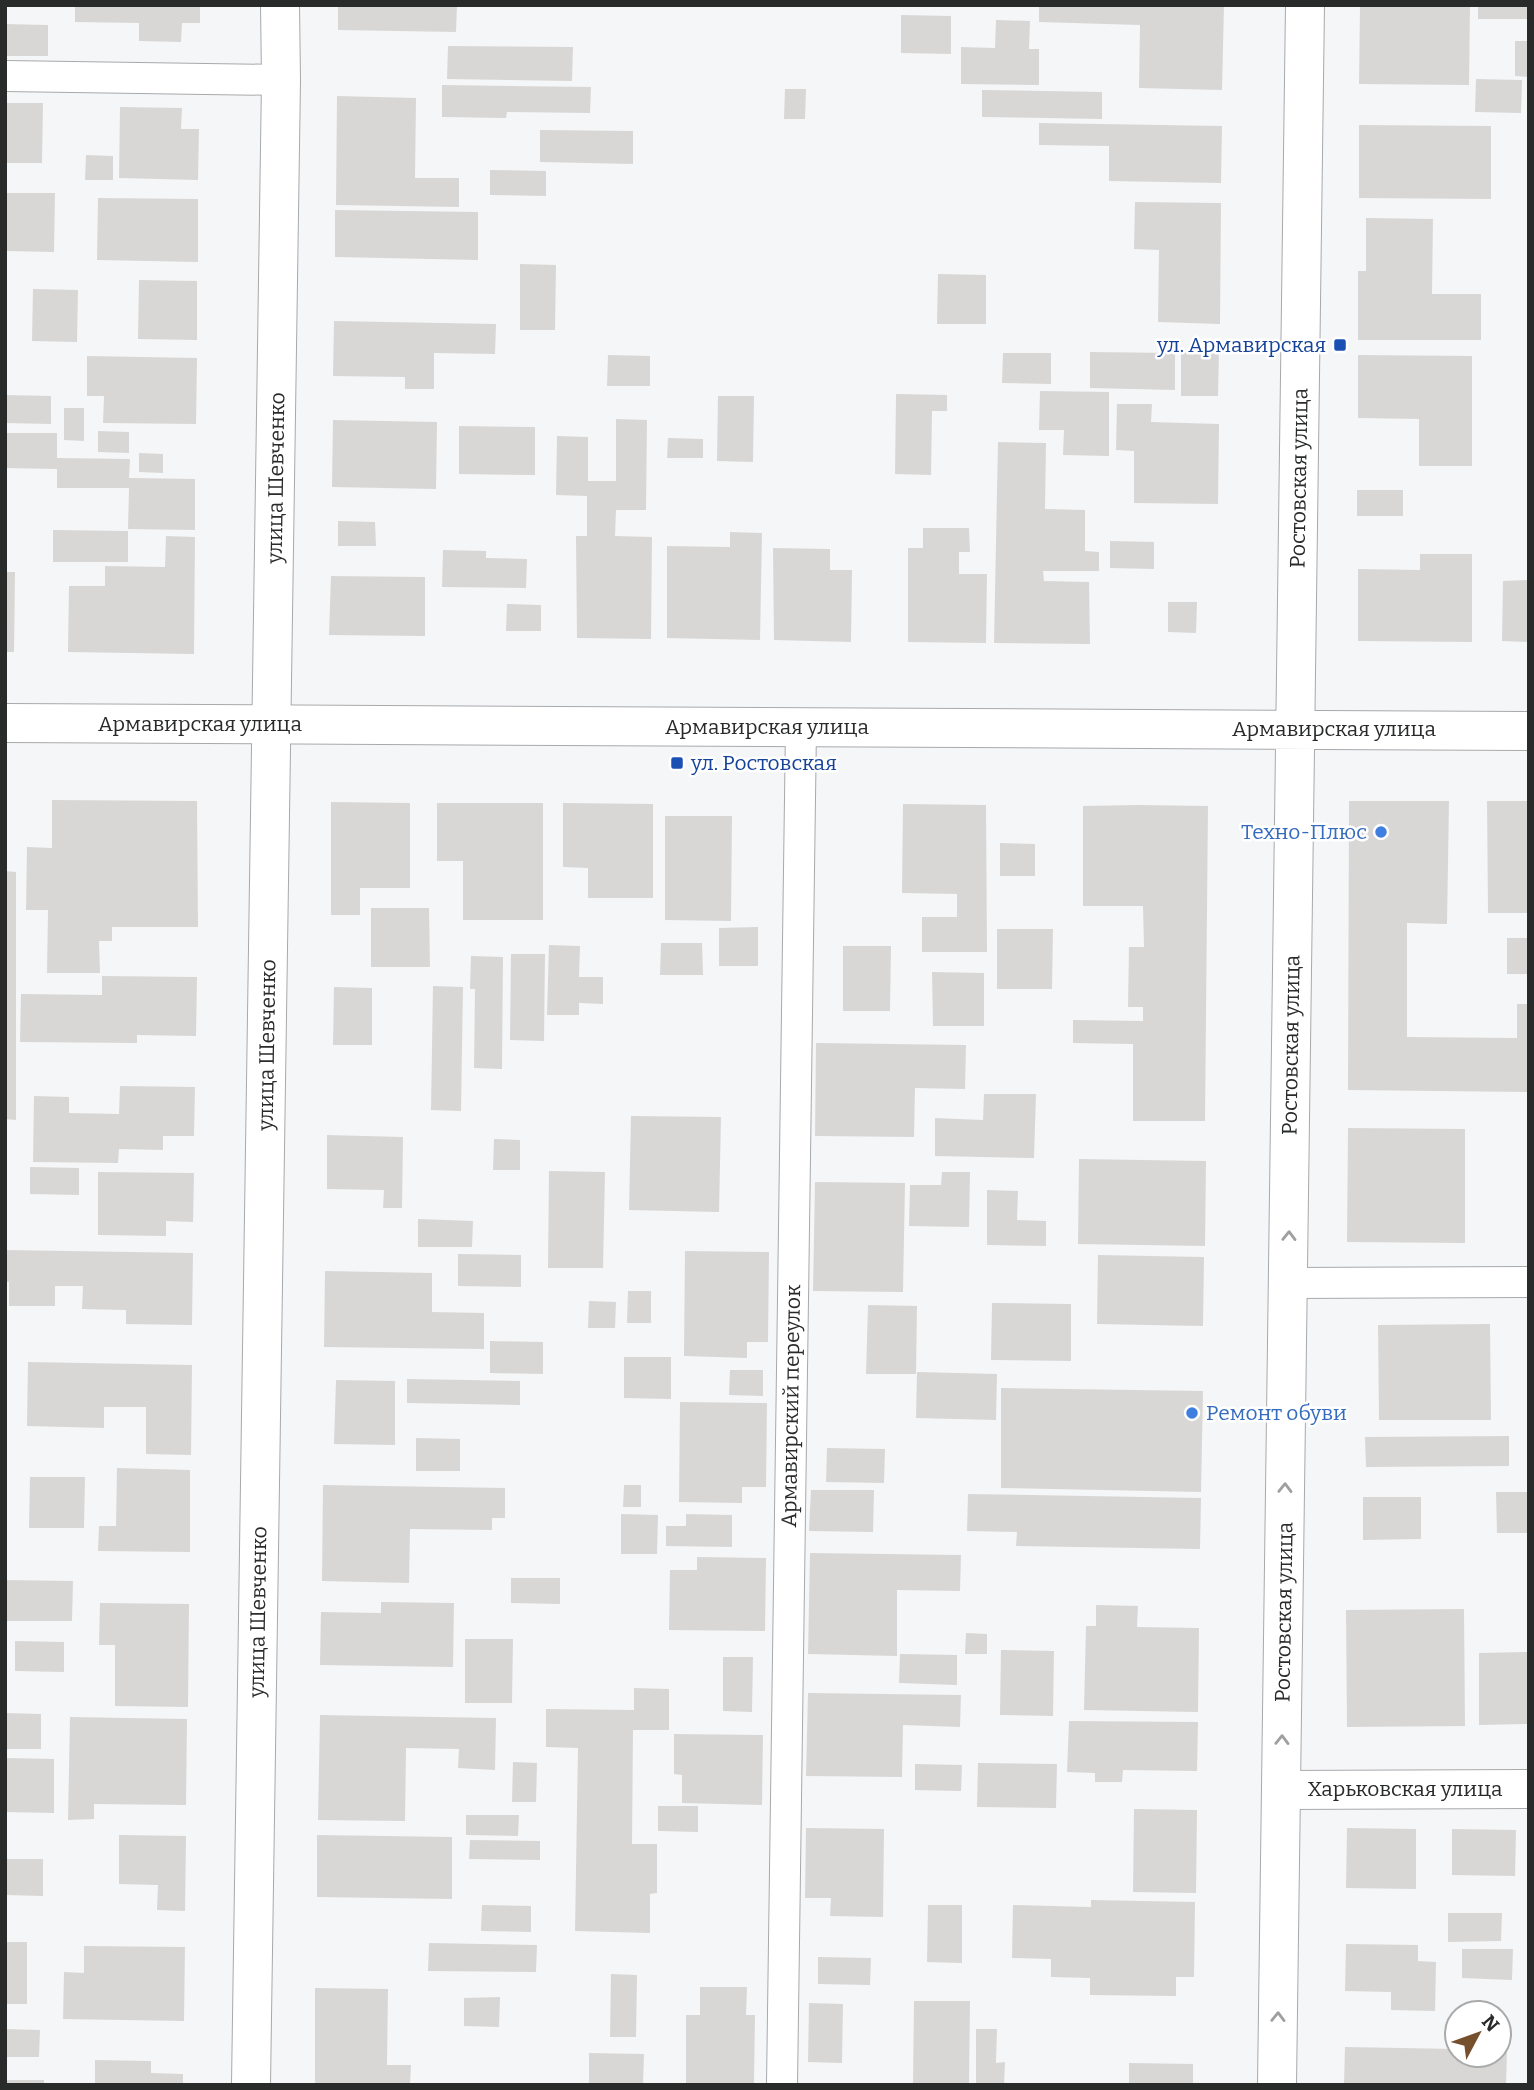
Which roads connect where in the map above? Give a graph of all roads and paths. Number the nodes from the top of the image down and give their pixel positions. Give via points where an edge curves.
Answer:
1 (280, 5) edge
2 (1305, 5) edge
3 (5, 76) edge
4 (281, 80) junction
5 (5, 723) edge
6 (272, 724) junction
7 (801, 727) junction
8 (1294, 729) junction
9 (1529, 730) edge
10 (1529, 1282) edge
11 (1288, 1283) junction
12 (1529, 1789) edge
13 (1282, 1790) junction
14 (251, 2085) edge
15 (782, 2085) edge
16 (1277, 2085) edge

1 - 4 street, улица Шевченко
2 - 8 street, Ростовская улица
3 - 4 lane
4 - 6 street, улица Шевченко
5 - 6 street, Армавирская улица
6 - 7 street, Армавирская улица
6 - 14 street, улица Шевченко
7 - 8 street, Армавирская улица
7 - 15 lane, Армавирский переулок
8 - 9 street, Армавирская улица
11 -> 8 street, Ростовская улица
10 - 11 lane
13 -> 11 street, Ростовская улица
12 - 13 street, Харьковская улица
16 -> 13 street, Ростовская улица

